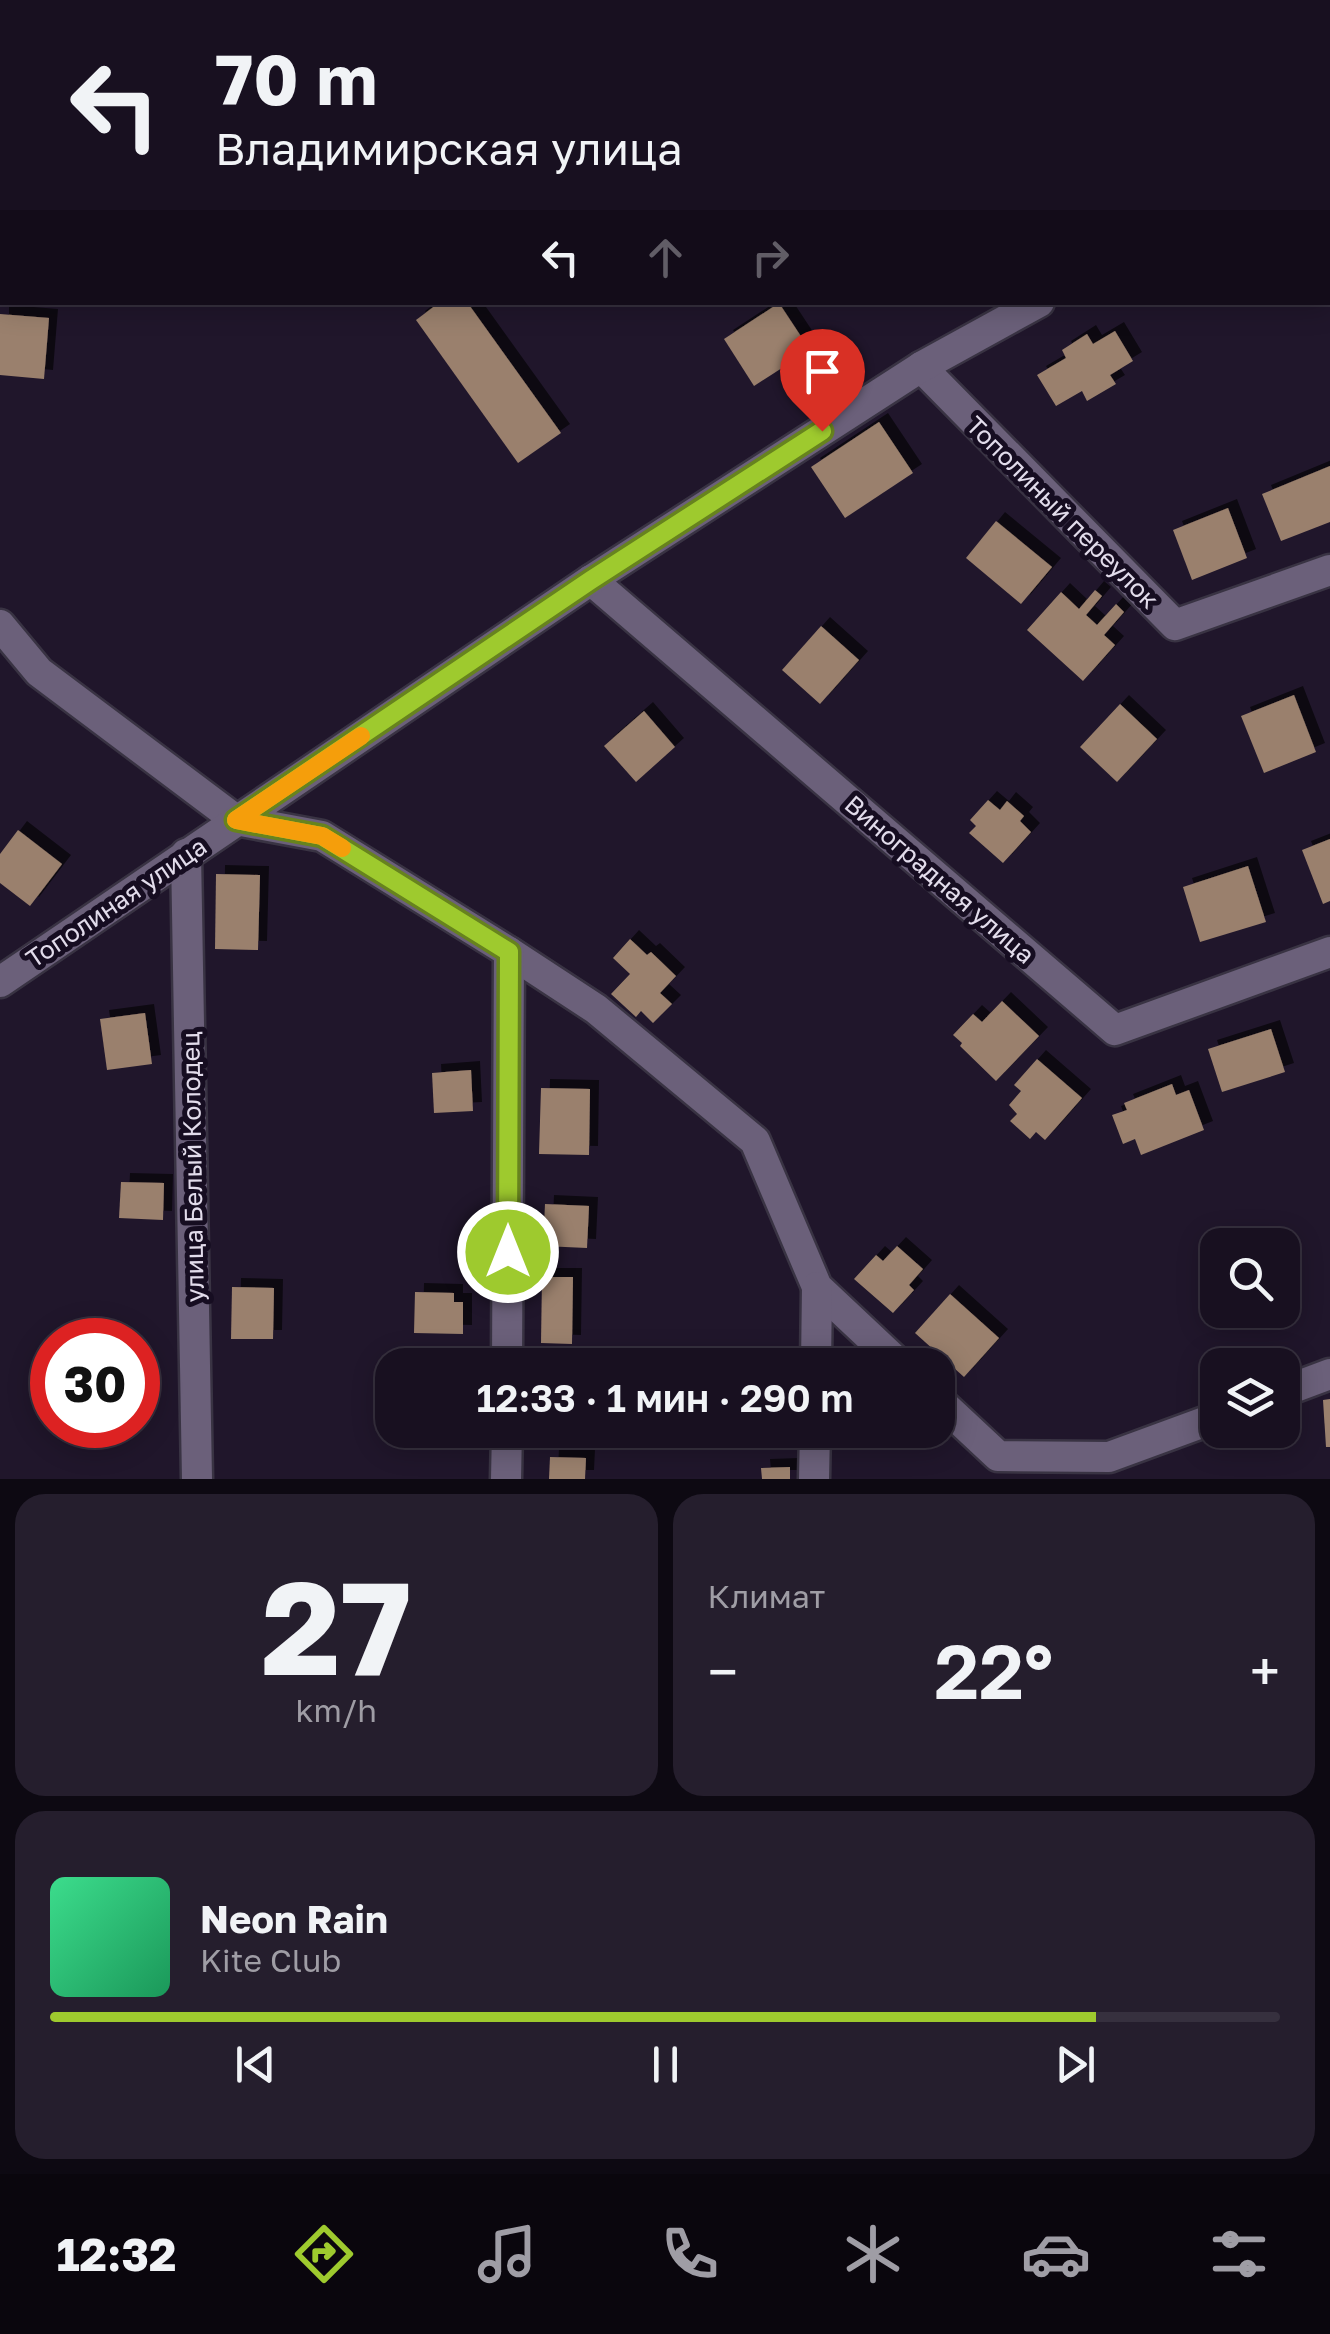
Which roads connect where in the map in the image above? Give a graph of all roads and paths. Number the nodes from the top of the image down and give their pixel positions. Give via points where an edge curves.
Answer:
1 (1034, 305) edge
2 (921, 368) junction
3 (1330, 570) edge
4 (591, 580) junction
5 (0, 625) edge
6 (236, 820) junction
7 (186, 854) junction
8 (509, 952) junction
9 (1330, 952) edge
10 (0, 982) edge
11 (817, 1288) junction
12 (507, 1348) edge
13 (816, 1348) edge
14 (882, 1348) edge
15 (1330, 1374) edge
16 (1300, 1385) edge
17 (955, 1416) edge
18 (1200, 1425) edge
19 (507, 1448) edge
20 (814, 1448) edge
21 (1109, 1468) edge
22 (197, 1479) edge
23 (506, 1479) edge
24 (814, 1479) edge

1 - 2 street, Тополиная улица
2 - 3 street, Тополиный переулок via 1175,625
2 - 4 street, Тополиная улица
4 - 6 street, Тополиная улица
4 - 9 street, Виноградная улица via 1115,1030
5 - 6 street via 40,672
6 - 7 street, Тополиная улица
6 - 8 street via 322,836
7 - 10 street, Тополиная улица
7 - 22 street, улица Белый Колодец
8 - 11 street via 596,1010 755,1142
8 - 12 street
11 - 13 street
11 - 14 street
15 - 16 street
17 - 21 street via 998,1456
18 - 21 street
19 - 23 street
20 - 24 street

